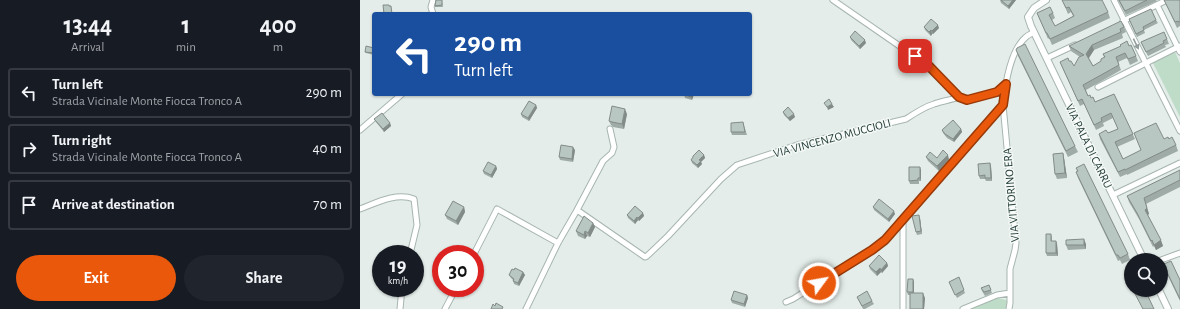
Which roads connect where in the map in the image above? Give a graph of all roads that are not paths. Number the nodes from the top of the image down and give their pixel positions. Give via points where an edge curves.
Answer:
1 (433, 0) edge
2 (833, 0) edge
3 (1046, 0) edge
4 (1114, 0) edge
5 (1168, 0) edge
6 (1157, 5) junction
7 (433, 12) edge
8 (1125, 21) junction
9 (1118, 24) edge
10 (1034, 32) junction
11 (1078, 43) edge
12 (1179, 48) edge
13 (1047, 58) junction
14 (1146, 63) junction
15 (1006, 84) junction
16 (1098, 87) dead end
17 (400, 96) edge
18 (959, 97) junction
19 (1003, 105) junction
20 (610, 129) dead end
21 (360, 130) edge
22 (1180, 131) edge
23 (1180, 163) edge
24 (1113, 196) junction
25 (360, 209) edge
26 (577, 210) junction
27 (903, 220) junction
28 (558, 243) junction
29 (412, 245) edge
30 (479, 245) edge
31 (1141, 253) edge
32 (1180, 254) edge
33 (1168, 258) edge
34 (1010, 293) junction
35 (401, 297) edge
36 (451, 297) edge
37 (1162, 297) edge
38 (786, 302) dead end
39 (400, 309) edge
40 (445, 309) edge
41 (526, 309) edge
42 (903, 309) edge
43 (963, 309) edge
44 (1009, 309) edge
45 (1168, 309) edge

1 - 7 street
2 - 18 street via 927,64
3 - 10 street via 1034,8 1028,17
4 - 8 street
5 - 6 street
6 - 8 street
6 - 12 street
8 - 9 street
8 -> 14 street
10 - 13 street, VIA PALA DI CARRU
10 - 15 street, VIA VITTORINO ERA via 1025,37 1019,45
11 - 13 street
12 - 14 street
13 - 24 street, VIA PALA DI CARRU
14 - 16 street
14 - 22 street
15 - 18 street via 997,92 967,100
15 - 19 street, VIA VITTORINO ERA
17 - 21 street
18 - 26 street, VIA VINCENZO MUCCIOLI via 933,104 906,119 797,145 737,165 645,257
19 - 27 street
19 - 34 street, VIA VITTORINO ERA via 1016,243 1010,269
20 - 26 street via 614,147 612,153 603,161
23 - 24 street
24 - 31 street, VIA PALA DI CARRU
25 - 29 street via 388,198 402,196 414,199 417,224
26 - 28 street
27 - 38 street via 872,250
27 - 42 street
28 - 30 street via 497,209
28 - 41 street
32 - 33 street
34 - 43 street via 997,295
34 - 44 street, VIA VITTORINO ERA
35 - 39 street
36 - 40 street
37 - 45 street

